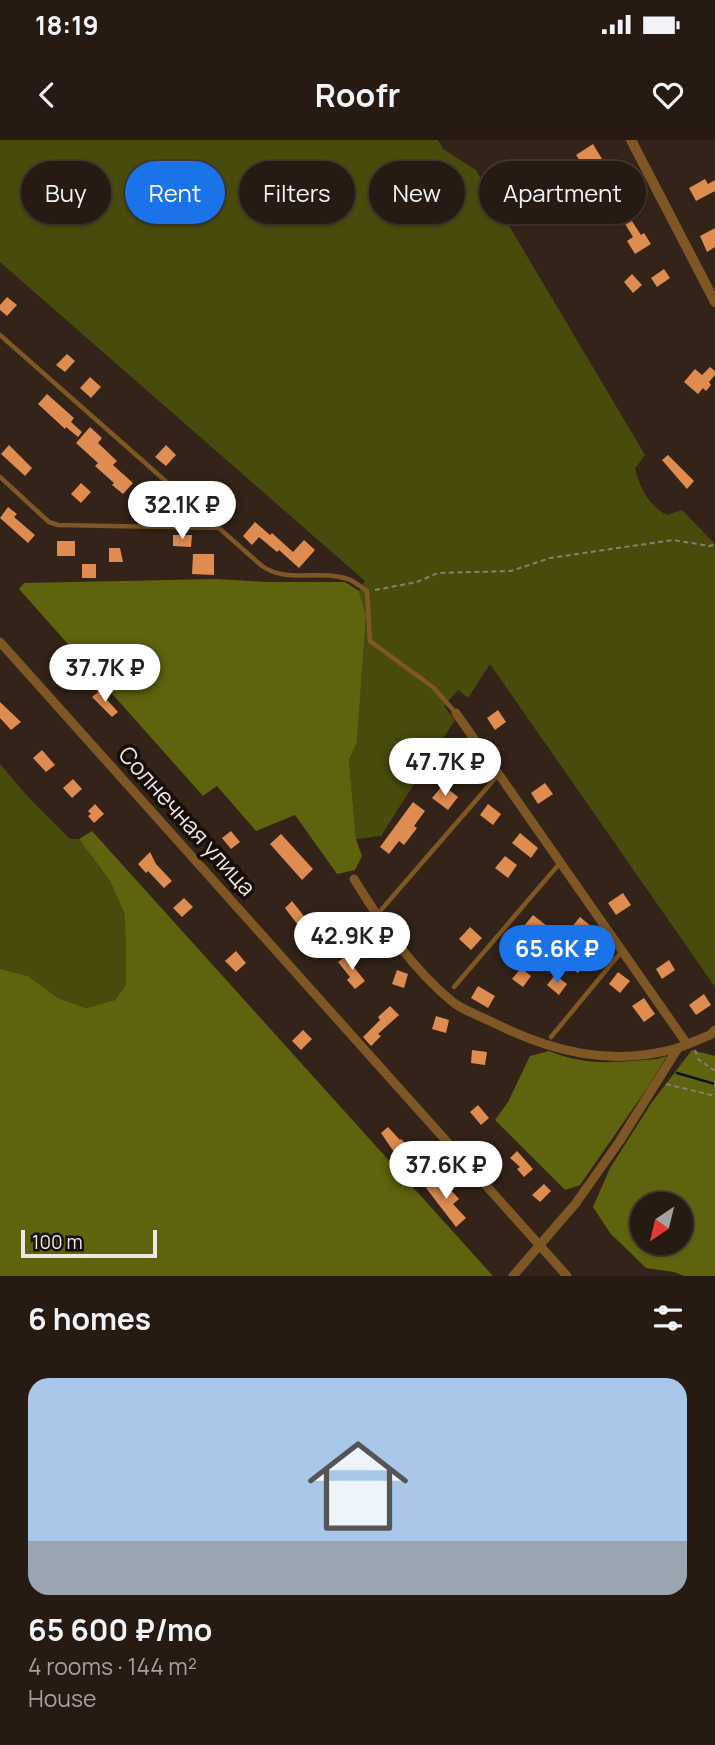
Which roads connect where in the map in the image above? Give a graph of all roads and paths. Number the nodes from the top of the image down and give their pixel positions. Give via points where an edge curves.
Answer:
1 (631, 140) edge
2 (715, 302) edge
3 (0, 335) edge
4 (0, 477) edge
5 (219, 528) junction
6 (715, 544) edge
7 (367, 591) junction
8 (0, 642) edge
9 (456, 713) joint
10 (499, 774) junction
11 (561, 863) junction
12 (354, 879) dead end
13 (381, 910) dead end
14 (622, 950) junction
15 (454, 987) dead end
16 (715, 1030) edge
17 (551, 1037) dead end
18 (686, 1045) junction
19 (715, 1074) edge
20 (659, 1080) junction
21 (715, 1081) edge
22 (715, 1089) edge
23 (715, 1096) edge
24 (540, 1244) junction
25 (513, 1276) edge
26 (567, 1276) edge

1 - 2 street
3 - 5 lane
4 - 5 lane via 58,525
5 - 7 lane via 272,573 349,579
6 - 7 path via 673,540 550,558 511,571 438,573 407,585
7 - 9 lane via 370,640 434,688
8 - 24 street, Солнечная улица
9 - 10 street
10 - 11 street
10 - 13 lane
11 - 14 street
11 - 15 lane
12 - 18 street via 408,956 457,1005 535,1042 581,1055 634,1056
14 - 17 lane
14 - 18 street
16 - 18 street
18 - 19 path
18 - 20 street
20 - 23 path
20 - 24 street via 576,1203
21 - 22 path
24 - 25 street
24 - 26 street, Солнечная улица

